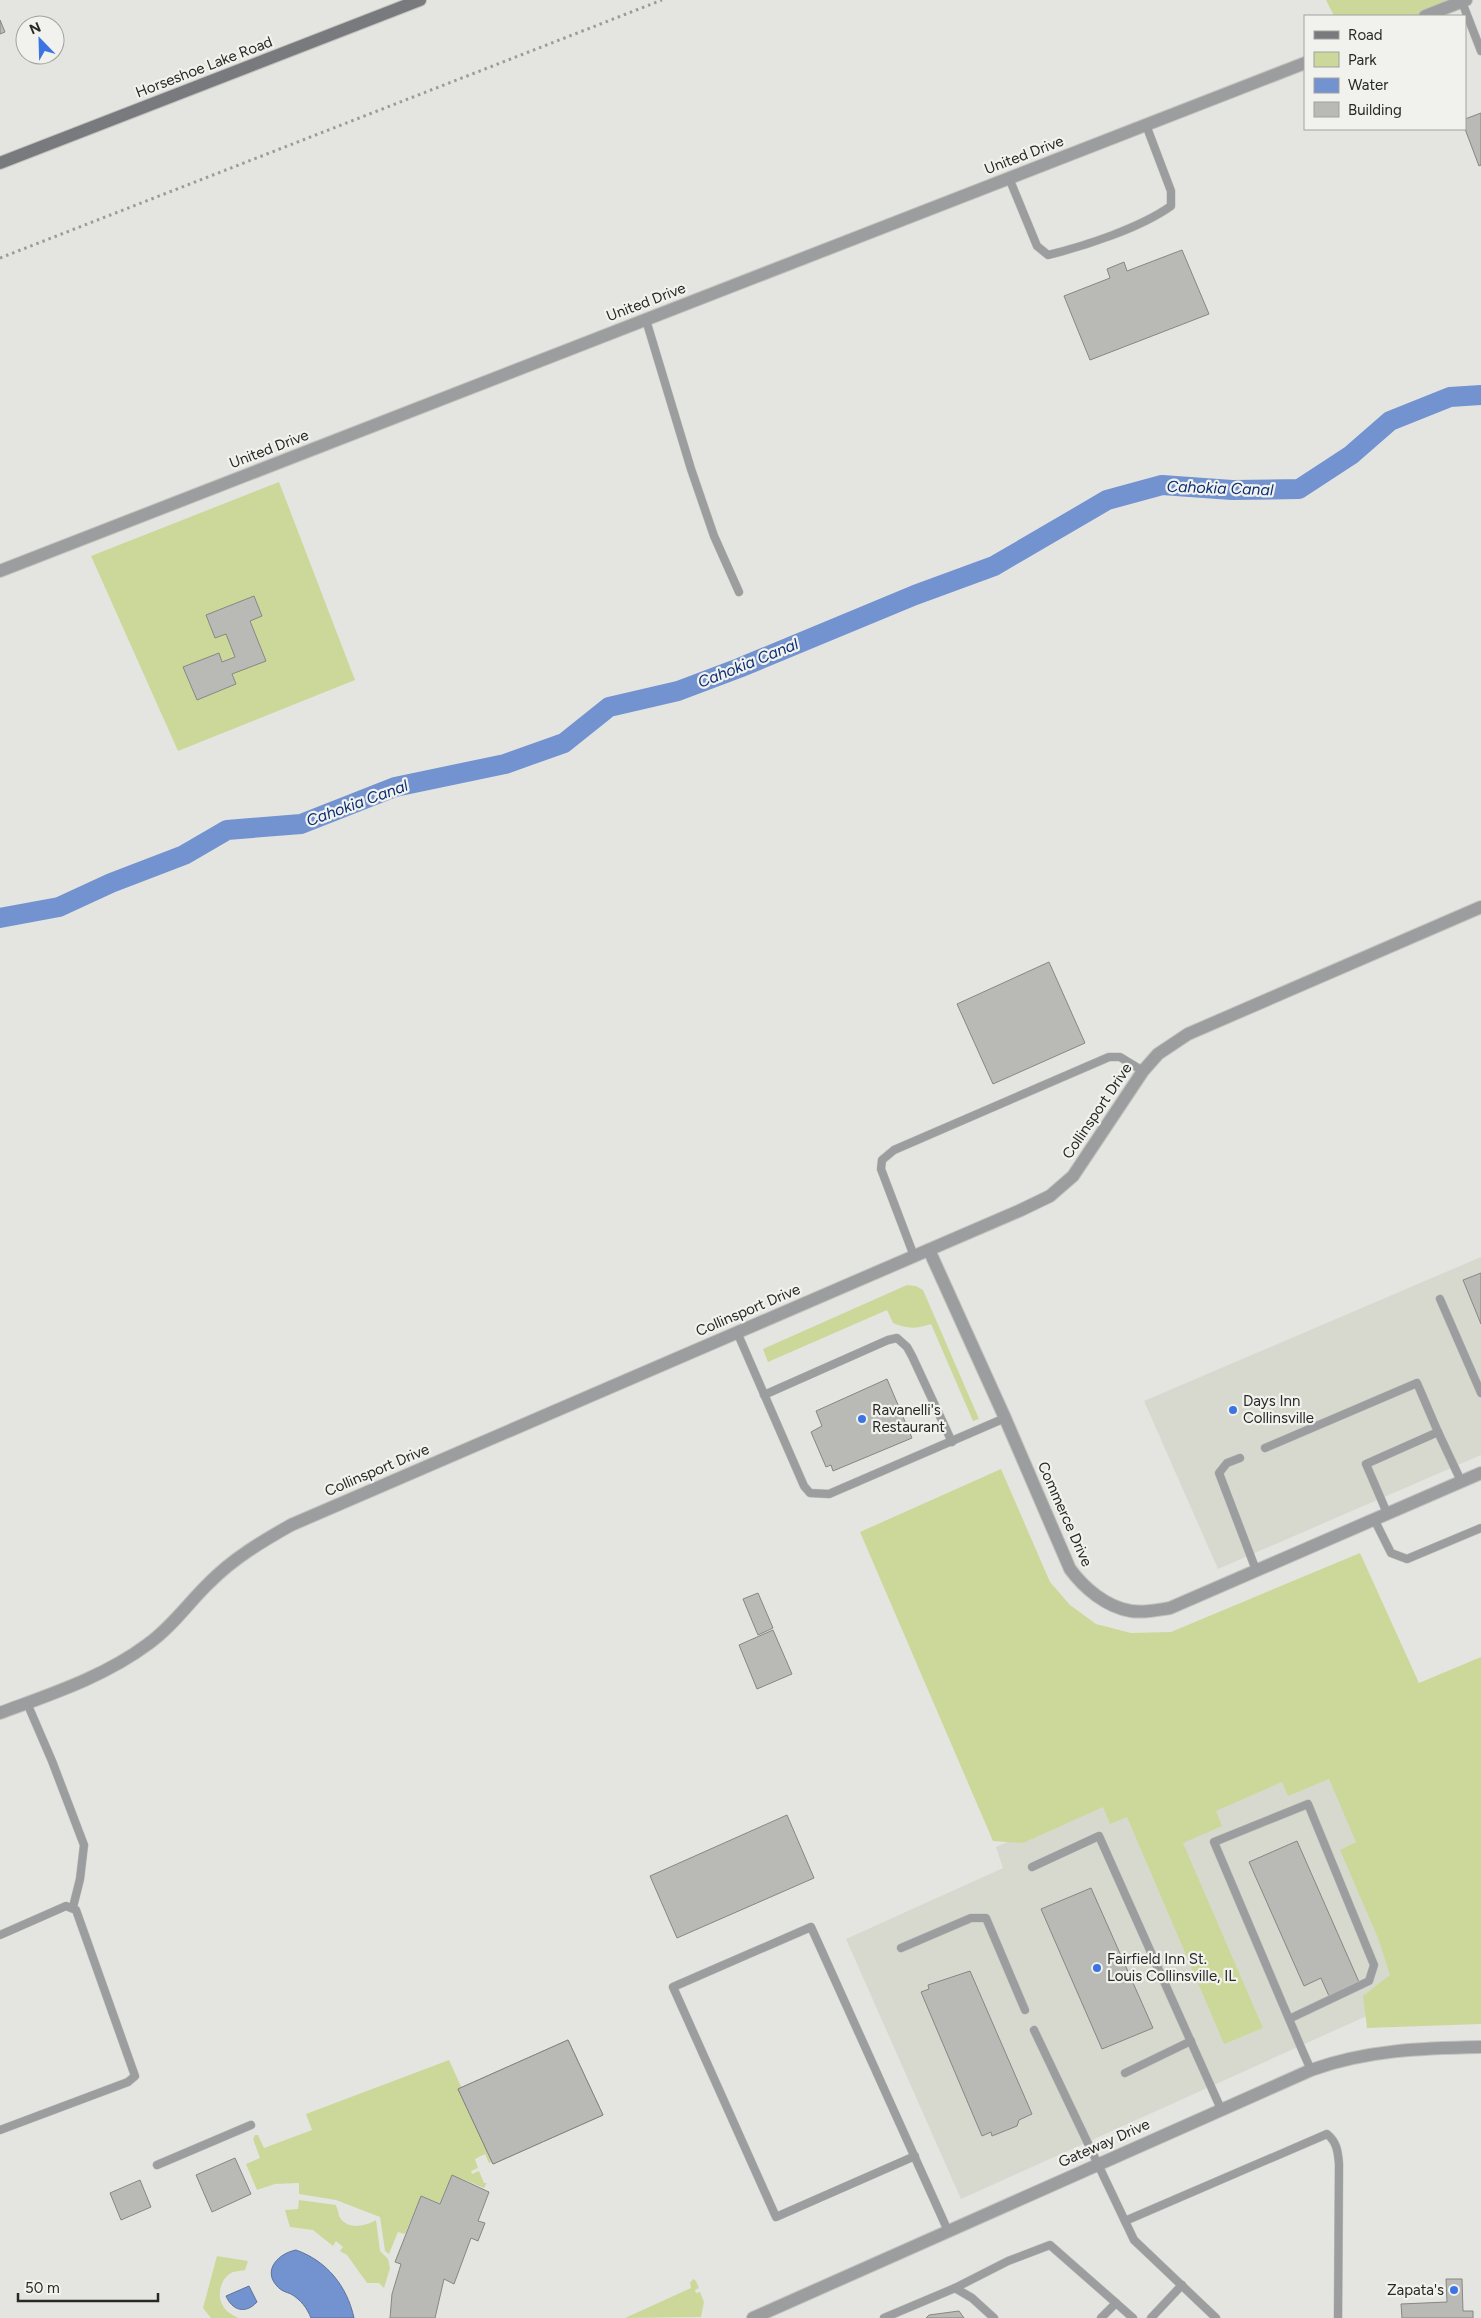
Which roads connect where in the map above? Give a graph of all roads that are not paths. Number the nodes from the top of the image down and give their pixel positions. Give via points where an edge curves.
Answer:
1 (420, 0) edge
2 (1464, 1) edge
3 (1428, 15) edge
4 (1481, 50) edge
5 (1304, 63) edge
6 (1146, 125) junction
7 (0, 163) edge
8 (1009, 178) junction
9 (646, 320) junction
10 (0, 571) edge
11 (739, 592) dead end
12 (1481, 907) edge
13 (1143, 1071) junction
14 (929, 1250) junction
15 (914, 1256) junction
16 (1440, 1300) dead end
17 (737, 1332) junction
18 (1481, 1393) edge
19 (764, 1395) junction
20 (1005, 1418) junction
21 (1438, 1432) junction
22 (952, 1442) junction
23 (1264, 1448) dead end
24 (1240, 1458) dead end
25 (1481, 1473) edge
26 (1461, 1481) junction
27 (1387, 1513) junction
28 (1374, 1519) junction
29 (1481, 1528) edge
30 (1256, 1570) junction
31 (27, 1703) junction
32 (0, 1713) edge
33 (1032, 1867) dead end
34 (73, 1907) junction
35 (0, 1935) edge
36 (901, 1948) dead end
37 (1025, 2010) dead end
38 (1289, 2019) junction
39 (1034, 2030) dead end
40 (1191, 2041) junction
41 (1481, 2048) edge
42 (1311, 2070) junction
43 (1125, 2073) dead end
44 (1220, 2109) junction
45 (251, 2125) dead end
46 (0, 2130) edge
47 (915, 2156) junction
48 (157, 2164) dead end
49 (1098, 2164) junction
50 (1125, 2221) junction
51 (948, 2231) junction
52 (1182, 2285) junction
53 (955, 2288) junction
54 (1116, 2303) junction
55 (753, 2318) edge
56 (884, 2318) edge
57 (994, 2318) edge
58 (1101, 2318) edge
59 (1134, 2318) edge
60 (1151, 2318) edge
61 (1216, 2318) edge
62 (1338, 2318) edge

1 - 7 main road, Horseshoe Lake Road
2 - 3 street
2 - 4 lane
5 - 6 street, United Drive
6 - 8 street, United Drive
6 - 8 lane via 1171,191 1170,206 1156,217 1070,250 1048,255 1037,246
8 - 9 street, United Drive
9 - 10 street, United Drive
9 - 11 lane via 691,469 714,536
12 - 13 street, Collinsport Drive via 1188,1034 1158,1054
13 - 14 street, Collinsport Drive via 1073,1176 1050,1196
13 - 15 lane via 1120,1057 1109,1058 894,1150 882,1160 881,1169
14 - 15 street, Collinsport Drive
14 - 20 street, Commerce Drive
15 - 17 street, Collinsport Drive
16 - 18 lane
17 - 19 lane
17 - 31 street, Collinsport Drive via 291,1525 234,1560 149,1644 108,1669
19 - 22 lane via 810,1494 829,1494
19 - 22 lane via 897,1338 912,1356
20 - 22 lane
20 - 30 street, Commerce Drive via 1070,1569 1096,1596 1130,1611 1147,1612 1170,1608
21 - 23 lane via 1417,1383
21 - 26 lane
21 - 27 lane via 1366,1464
24 - 30 lane via 1227,1463 1219,1473
25 - 26 street, Commerce Drive
26 - 27 street, Commerce Drive
27 - 28 street, Commerce Drive
28 - 29 lane via 1391,1553 1407,1559
28 - 30 street, Commerce Drive
31 - 32 street, Collinsport Drive
31 - 34 lane via 84,1845
33 - 40 lane via 1099,1836
34 - 35 lane via 66,1906
34 - 46 lane via 135,2076 128,2082
36 - 37 lane via 971,1918 986,1918
38 - 38 lane via 1214,1842 1308,1804 1374,1965 1369,1981
38 - 42 lane
39 - 49 lane
40 - 43 lane
40 - 44 lane
41 - 42 street, Gateway Drive via 1387,2052
42 - 44 street, Gateway Drive
44 - 49 street, Gateway Drive
45 - 48 lane
47 - 47 lane via 811,1927 673,1987 776,2216
47 - 51 lane
49 - 50 lane
49 - 51 street, Gateway Drive
50 - 52 lane via 1134,2240
50 - 62 lane via 1327,2134 1337,2148 1339,2164
51 - 55 street, Gateway Drive
52 - 60 lane
52 - 61 lane
53 - 54 lane via 1008,2260 1050,2246
53 - 56 lane
53 - 57 lane
54 - 58 lane
54 - 59 lane

